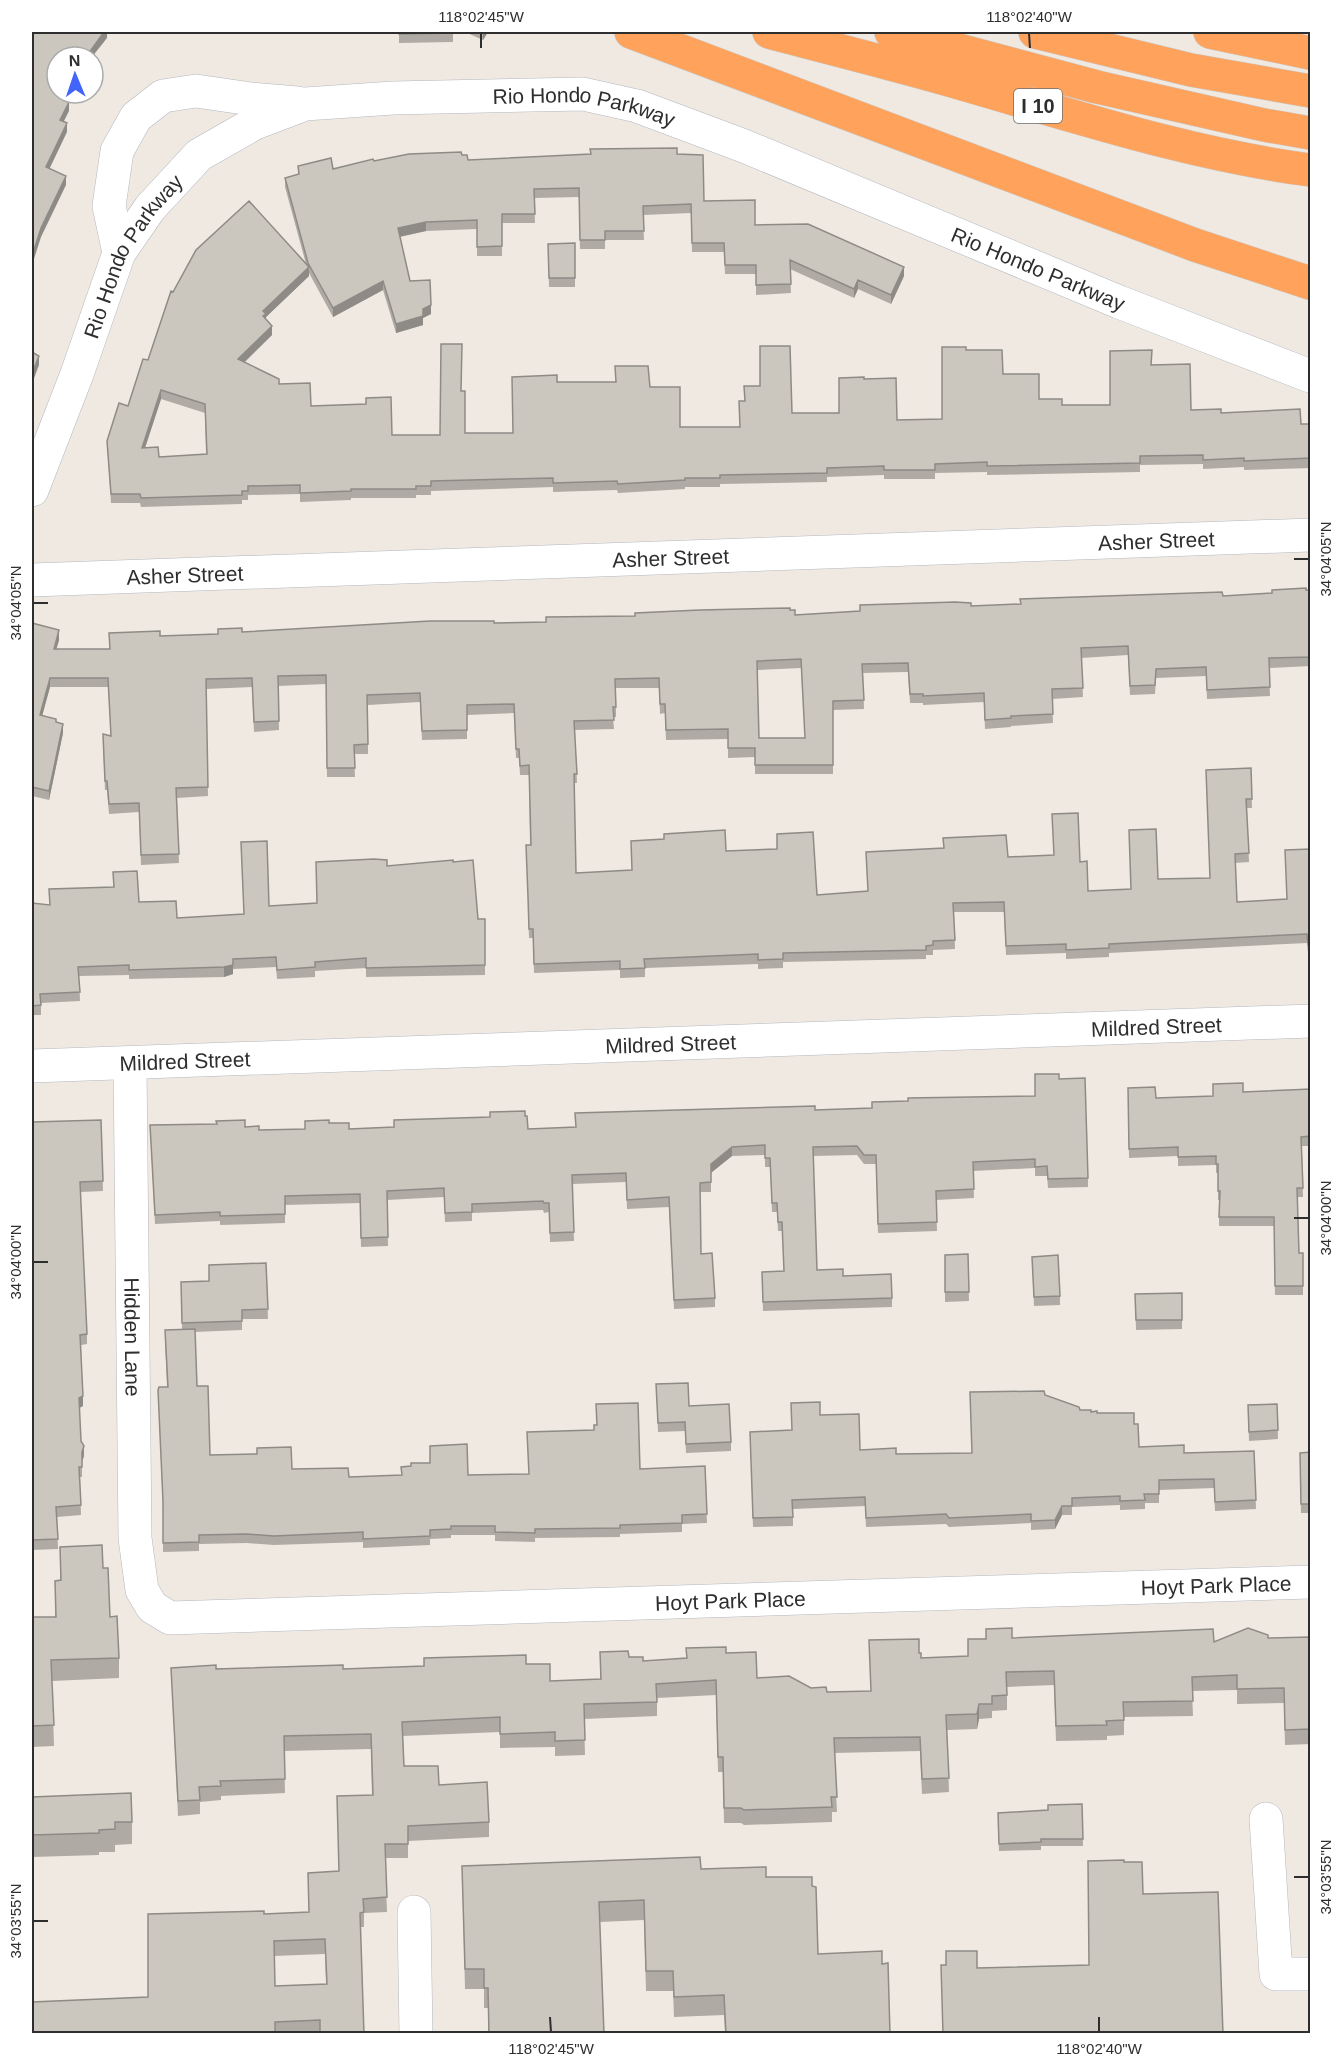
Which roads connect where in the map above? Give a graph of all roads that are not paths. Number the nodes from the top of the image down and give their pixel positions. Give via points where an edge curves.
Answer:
1 (631, 32) edge
2 (769, 32) edge
3 (891, 32) edge
4 (1035, 32) edge
5 (1210, 32) edge
6 (1311, 53) edge
7 (1311, 91) edge
8 (305, 104) junction
9 (1311, 133) edge
10 (1311, 170) edge
11 (119, 253) junction
12 (1311, 283) edge
13 (1311, 376) edge
14 (32, 490) edge
15 (1311, 535) edge
16 (32, 580) edge
17 (1311, 1021) edge
18 (130, 1064) junction
19 (32, 1066) edge
20 (1311, 1581) edge
21 (152, 1607) joint
22 (1266, 1819) dead end
23 (414, 1912) dead end
24 (1311, 1974) edge
25 (416, 2034) edge

1 - 12 highway via 1195,245
2 - 10 highway, I 10 via 1118,130 1266,164
3 - 9 highway via 1097,87
4 - 7 highway via 1191,70
5 - 6 highway
8 - 11 street, Rio Hondo Parkway via 255,123 199,155 150,208
8 - 11 street via 196,91 163,96 136,117 117,151 109,206
8 - 13 street, Rio Hondo Parkway via 583,94 637,106
11 - 14 street, Rio Hondo Parkway
15 - 16 street, Asher Street
17 - 18 street, Mildred Street
18 - 19 street, Mildred Street
18 - 21 street, Hidden Lane via 135,1538 142,1590
20 - 21 street, Hoyt Park Place via 170,1618
22 - 24 street via 1276,1974
23 - 25 street

